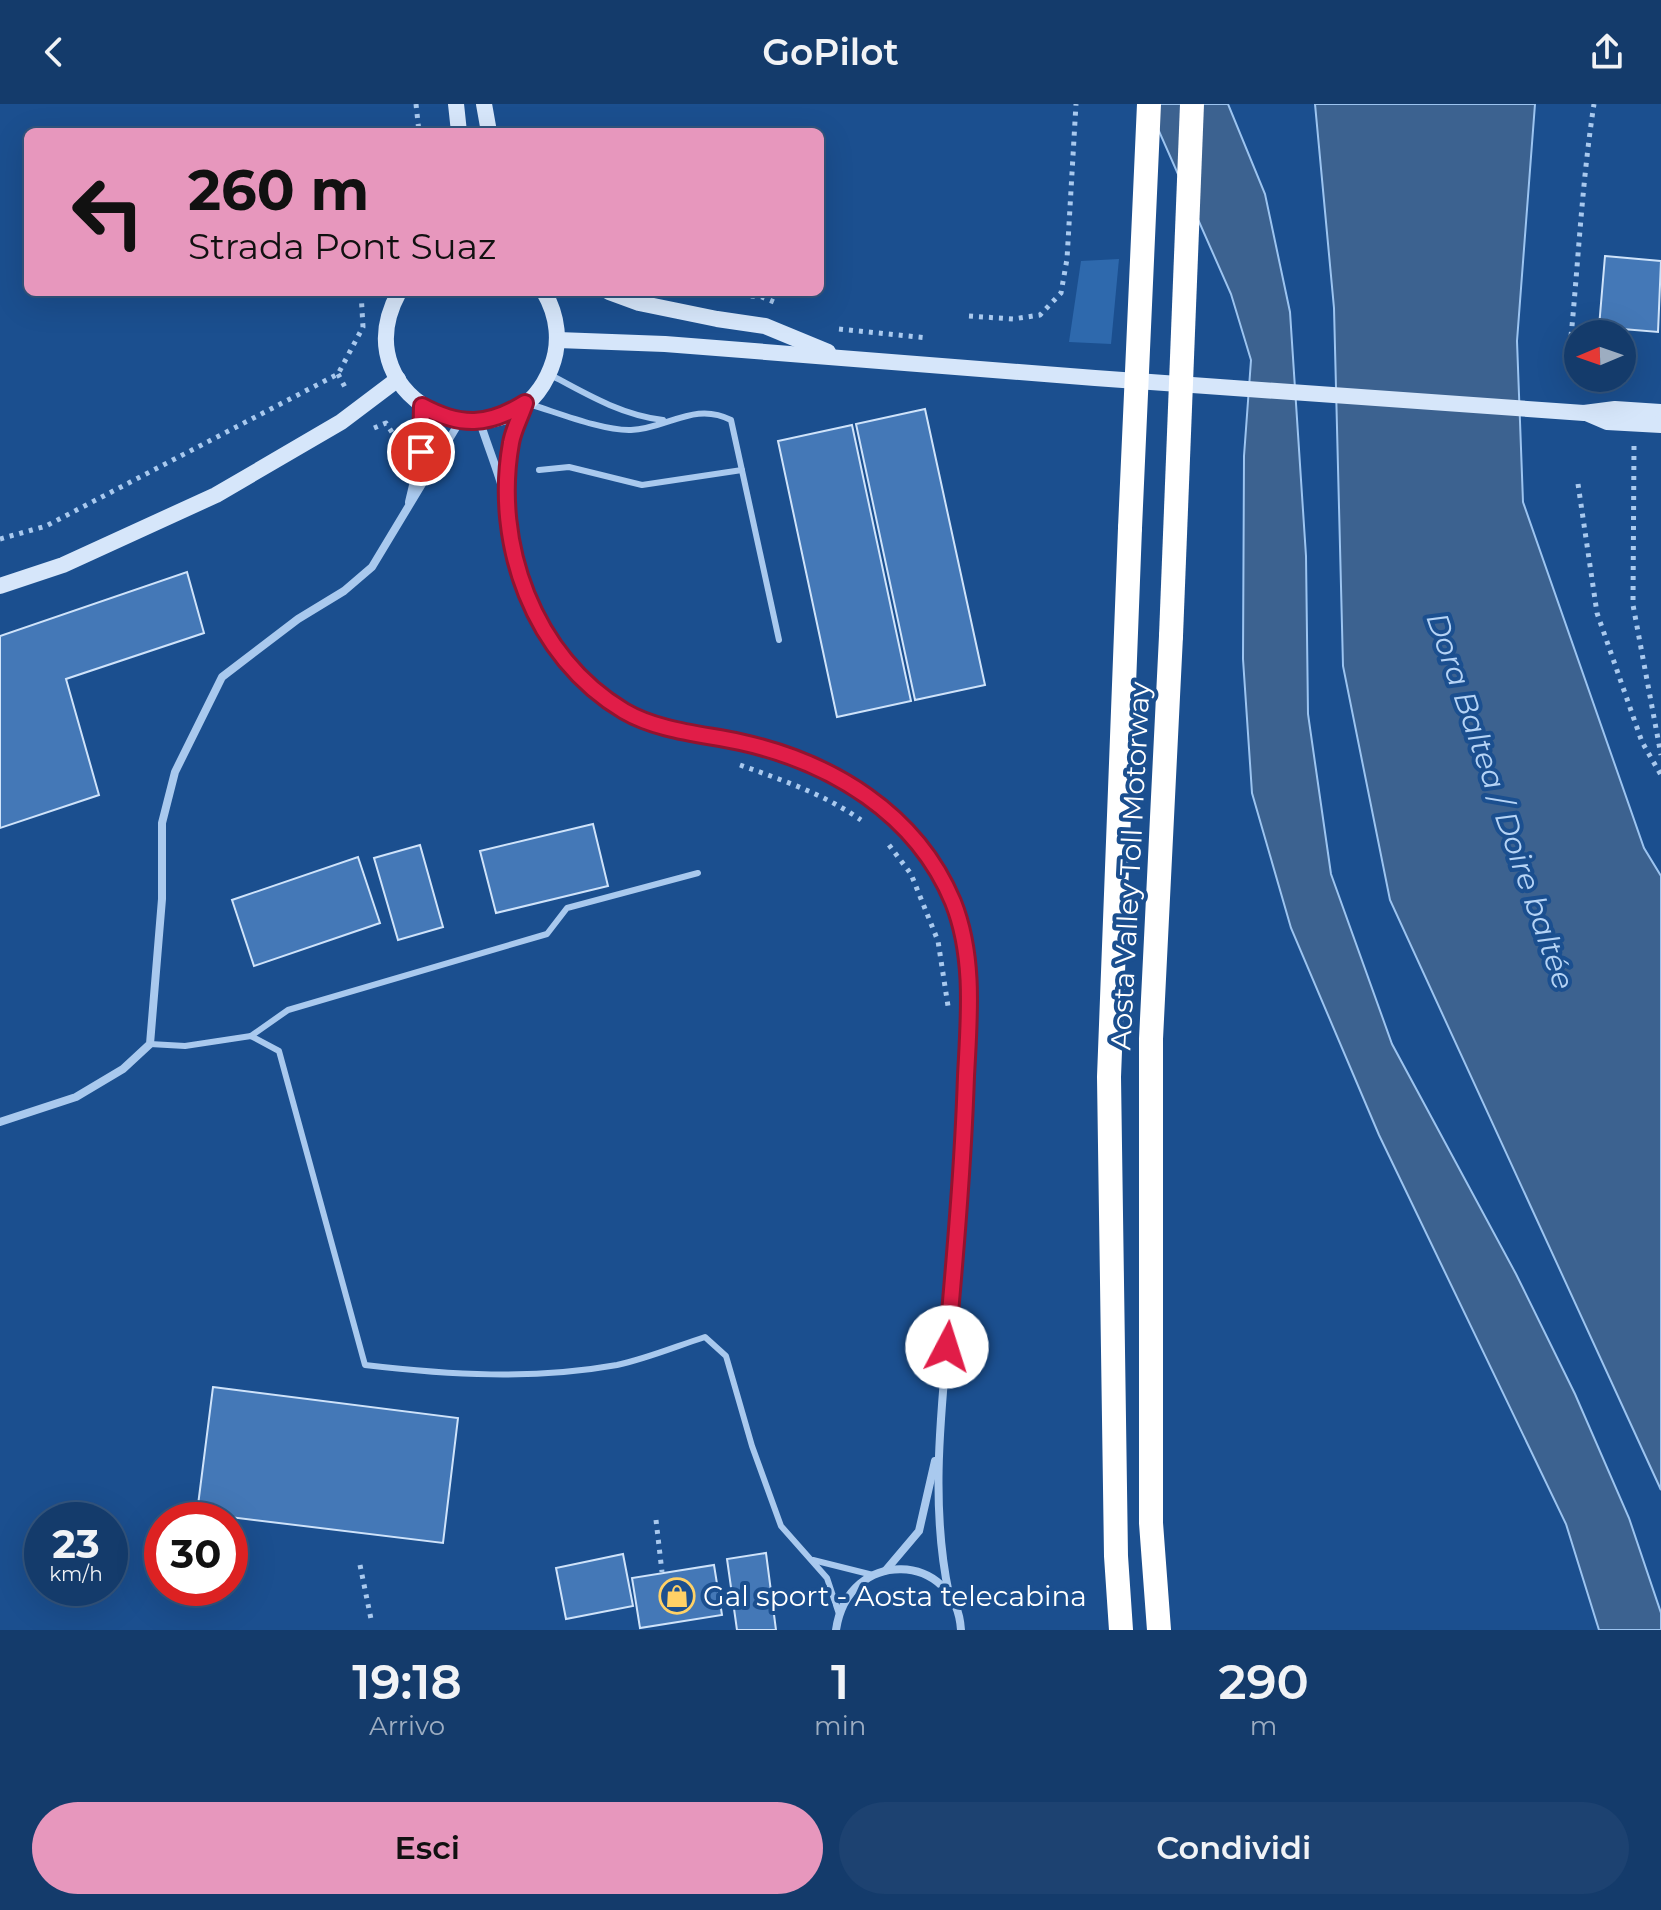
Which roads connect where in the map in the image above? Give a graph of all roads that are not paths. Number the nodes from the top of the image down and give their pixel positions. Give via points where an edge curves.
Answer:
1 (456, 104) edge
2 (484, 104) edge
3 (1149, 104) edge
4 (1192, 104) edge
5 (459, 128) edge
6 (488, 128) edge
7 (398, 296) edge
8 (546, 296) edge
9 (620, 296) edge
10 (558, 340) junction
11 (845, 358) junction
12 (549, 374) junction
13 (398, 379) junction
14 (525, 403) junction
15 (422, 406) junction
16 (1661, 412) edge
17 (1584, 413) junction
18 (460, 421) junction
19 (671, 421) junction
20 (480, 422) junction
21 (1661, 425) edge
22 (539, 470) dead end
23 (742, 470) junction
24 (506, 499) junction
25 (406, 514) junction
26 (0, 586) edge
27 (779, 640) dead end
28 (698, 873) dead end
29 (251, 1036) junction
30 (150, 1044) junction
31 (0, 1122) edge
32 (939, 1433) junction
33 (813, 1560) junction
34 (886, 1570) junction
35 (873, 1575) junction
36 (949, 1594) junction
37 (839, 1614) junction
38 (836, 1630) edge
39 (961, 1630) edge
40 (1121, 1630) edge
41 (1159, 1630) edge

1 - 5 street
2 - 6 street
3 - 40 highway, Aosta Valley Toll Motorway, bridge via 1109,1077
4 - 41 highway, Aosta Valley Toll Motorway, bridge via 1151,1039 1151,1523
7 - 13 street via 387,342
8 - 10 street
9 - 11 street via 765,326
10 - 11 street
10 - 12 street
11 - 17 street, bridge
12 - 14 street
12 - 19 lane via 615,409
13 - 15 street
13 - 26 street via 341,422 216,495 63,565
14 - 19 lane via 611,428 631,430
14 - 20 street
14 - 24 street via 511,441
15 - 18 street
15 - 25 street via 421,452
16 - 17 street
17 - 21 street via 1607,422
18 - 20 street
18 - 25 street
19 - 23 lane via 717,413 731,420
20 - 24 street
22 - 23 lane via 569,467 642,485
23 - 27 lane
24 - 32 street via 524,592 547,635 594,689 625,712 674,730 805,761 852,785 894,817 929,857 953,903 968,956 969,1014
25 - 30 street via 363,575 222,677 175,772 162,823 162,899
28 - 29 lane via 567,908 547,934 288,1010
29 - 30 lane via 185,1046
29 - 33 lane via 279,1051 365,1365 513,1376 619,1364 705,1337 726,1356 781,1526
30 - 31 street via 123,1069 76,1097
32 - 34 street via 919,1531
32 - 36 street via 938,1507
33 - 35 lane
33 - 37 lane via 827,1578
34 - 35 street
34 - 36 street via 921,1573
35 - 37 street via 846,1597
36 - 39 street
37 - 38 street

